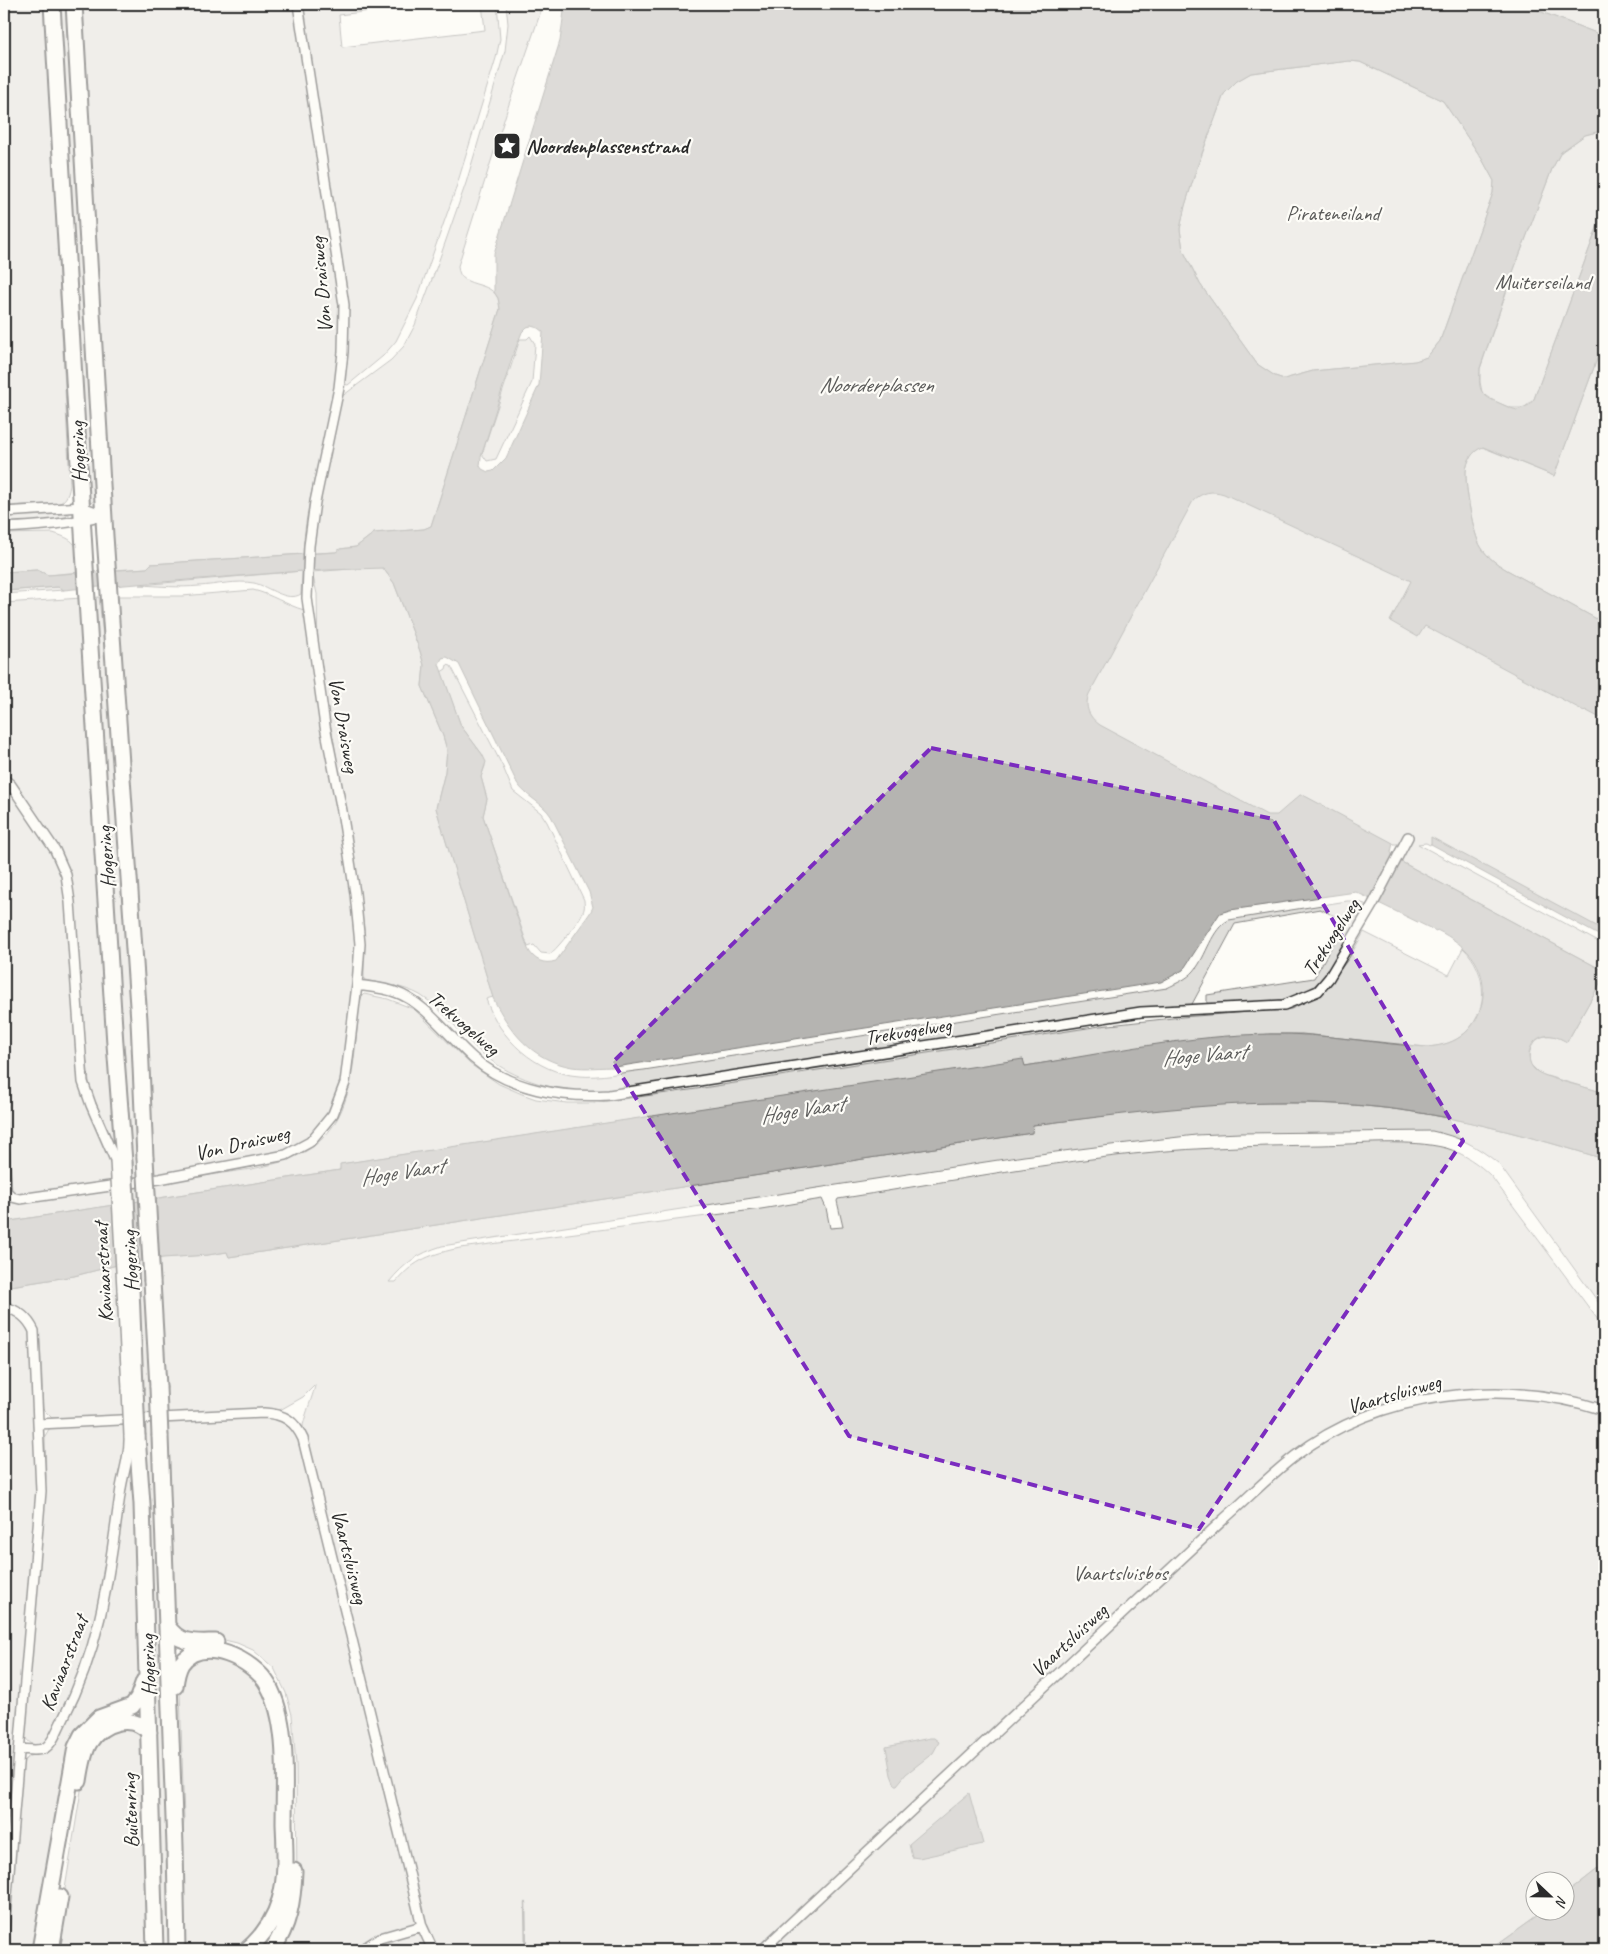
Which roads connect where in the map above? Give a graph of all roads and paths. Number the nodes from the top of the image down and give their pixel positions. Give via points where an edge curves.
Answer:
1 (52, 4) edge
2 (74, 4) edge
3 (298, 4) edge
4 (4, 512) edge
5 (82, 514) junction
6 (104, 515) junction
7 (4, 528) edge
8 (4, 779) edge
9 (1408, 837) dead end
10 (358, 985) junction
11 (4, 1144) edge
12 (120, 1161) junction
13 (4, 1307) edge
14 (1604, 1410) edge
15 (39, 1424) junction
16 (133, 1436) junction
17 (168, 1627) junction
18 (146, 1669) junction
19 (170, 1707) junction
20 (149, 1732) junction
21 (19, 1749) junction
22 (422, 1926) junction
23 (4, 1930) edge
24 (40, 1950) edge
25 (51, 1950) edge
26 (155, 1950) edge
27 (177, 1950) edge
28 (247, 1950) edge
29 (272, 1950) edge
30 (361, 1950) edge
31 (433, 1950) edge
32 (762, 1950) edge

1 - 5 highway, Hogering
2 - 6 highway, Hogering
3 - 10 street, Von Draisweg via 342,280 345,324 339,388 309,546 308,615 355,893 360,944
4 - 5 street
5 - 6 street
5 - 6 street
5 - 7 street via 56,524
5 - 12 highway, Hogering
6 - 17 highway, Hogering, bridge via 138,1001
8 - 12 street via 55,850 66,875 83,1082 91,1105
9 - 10 street, Trekvogelweg via 1329,978 1318,991 1284,1005 1141,1012 609,1095 584,1096 527,1087 499,1076 474,1059 417,1004 395,992
10 - 11 street, Von Draisweg via 345,1083 333,1114 310,1142 286,1155 235,1166 20,1199 12,1197 6,1190
12 - 16 highway, Hogering, bridge
13 - 15 street via 22,1315 34,1331
14 - 32 street, Vaartsluisweg via 1557,1398 1507,1392 1447,1395 1372,1414 1296,1455
15 - 21 street via 41,1491
15 - 22 street, Vaartsluisweg via 264,1413 284,1417 296,1425 304,1439
16 - 18 highway, Hogering via 142,1504
16 - 21 street, Kaviaarstraat via 122,1480 108,1586 88,1659 70,1704 48,1745 39,1750
17 - 19 highway, Hogering
17 - 29 highway via 185,1642 224,1643 247,1651 269,1669 283,1695 292,1751 294,1875 288,1919
18 - 20 highway, Buitenring
18 - 24 highway via 138,1698 132,1706 99,1718 82,1734 76,1747
19 - 27 highway, Buitenring
19 - 28 highway via 181,1664 194,1654 208,1652 229,1654 250,1665 267,1683 276,1705 284,1768 283,1884 271,1922
20 - 25 highway via 138,1723 117,1722 102,1729 89,1744 79,1776
20 - 26 highway, Buitenring
21 - 23 street
22 - 30 street via 380,1938
22 - 31 street, Vaartsluisweg

